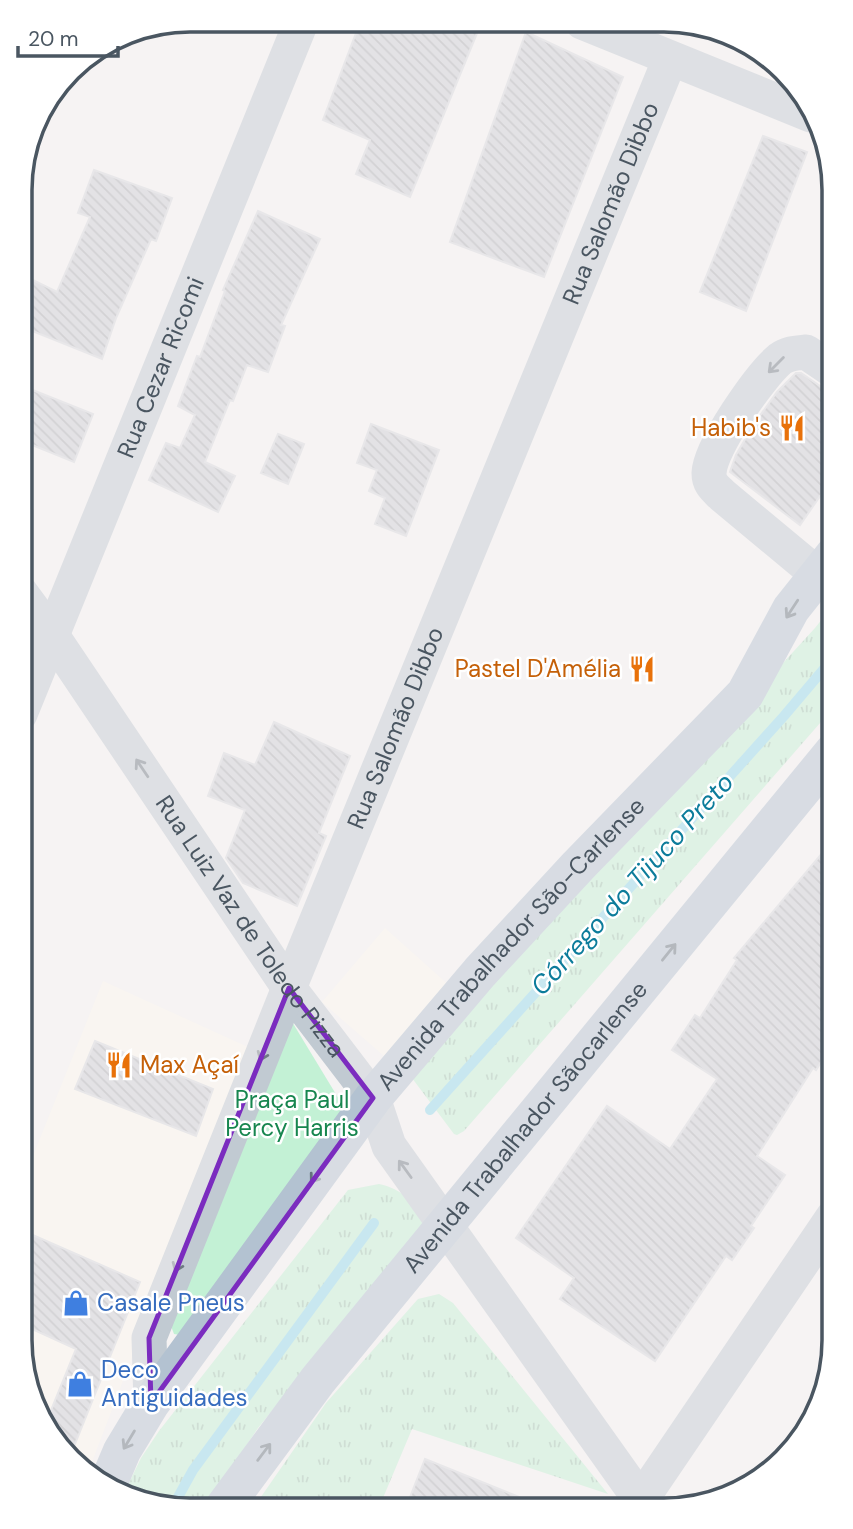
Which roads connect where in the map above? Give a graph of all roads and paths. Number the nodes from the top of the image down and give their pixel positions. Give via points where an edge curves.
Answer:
1 (297, 32) edge
2 (606, 32) edge
3 (670, 59) junction
4 (800, 111) edge
5 (822, 363) edge
6 (822, 561) edge
7 (822, 570) edge
8 (32, 608) edge
9 (51, 634) junction
10 (32, 683) edge
11 (822, 766) edge
12 (289, 988) junction
13 (373, 1098) junction
14 (446, 1223) junction
15 (821, 1235) edge
16 (151, 1403) junction
17 (111, 1476) edge
18 (230, 1498) edge
19 (639, 1498) edge
20 (643, 1498) edge

1 - 9 street, Rua Cezar Ricomi
2 - 3 street
3 - 4 street
3 - 12 street, Rua Salomão Dibbo
5 -> 6 street via 806,352 780,360 745,400 709,471 710,483 722,495
7 -> 13 main road, Avenida Trabalhador São-Carlense via 791,609 745,694 480,972
8 - 9 street, Rua Luiz Vaz de Toledo Pizza
9 - 10 street, Rua Cezar Ricomi
12 -> 9 street, Rua Luiz Vaz de Toledo Pizza
14 -> 11 main road, Avenida Trabalhador Sãocarlense
12 - 13 street, Rua Luiz Vaz de Toledo Pizza
12 -> 16 street, Rua Salomão Dibbo via 149,1338
14 -> 13 street, Rua Luiz Vaz de Toledo Pizza via 389,1146
13 -> 16 main road, Avenida Trabalhador São-Carlense
18 -> 14 main road, Avenida Trabalhador Sãocarlense via 318,1380
14 - 19 street, Rua Luiz Vaz de Toledo Pizza
15 - 20 street
16 -> 17 main road, Avenida Trabalhador São-Carlense

